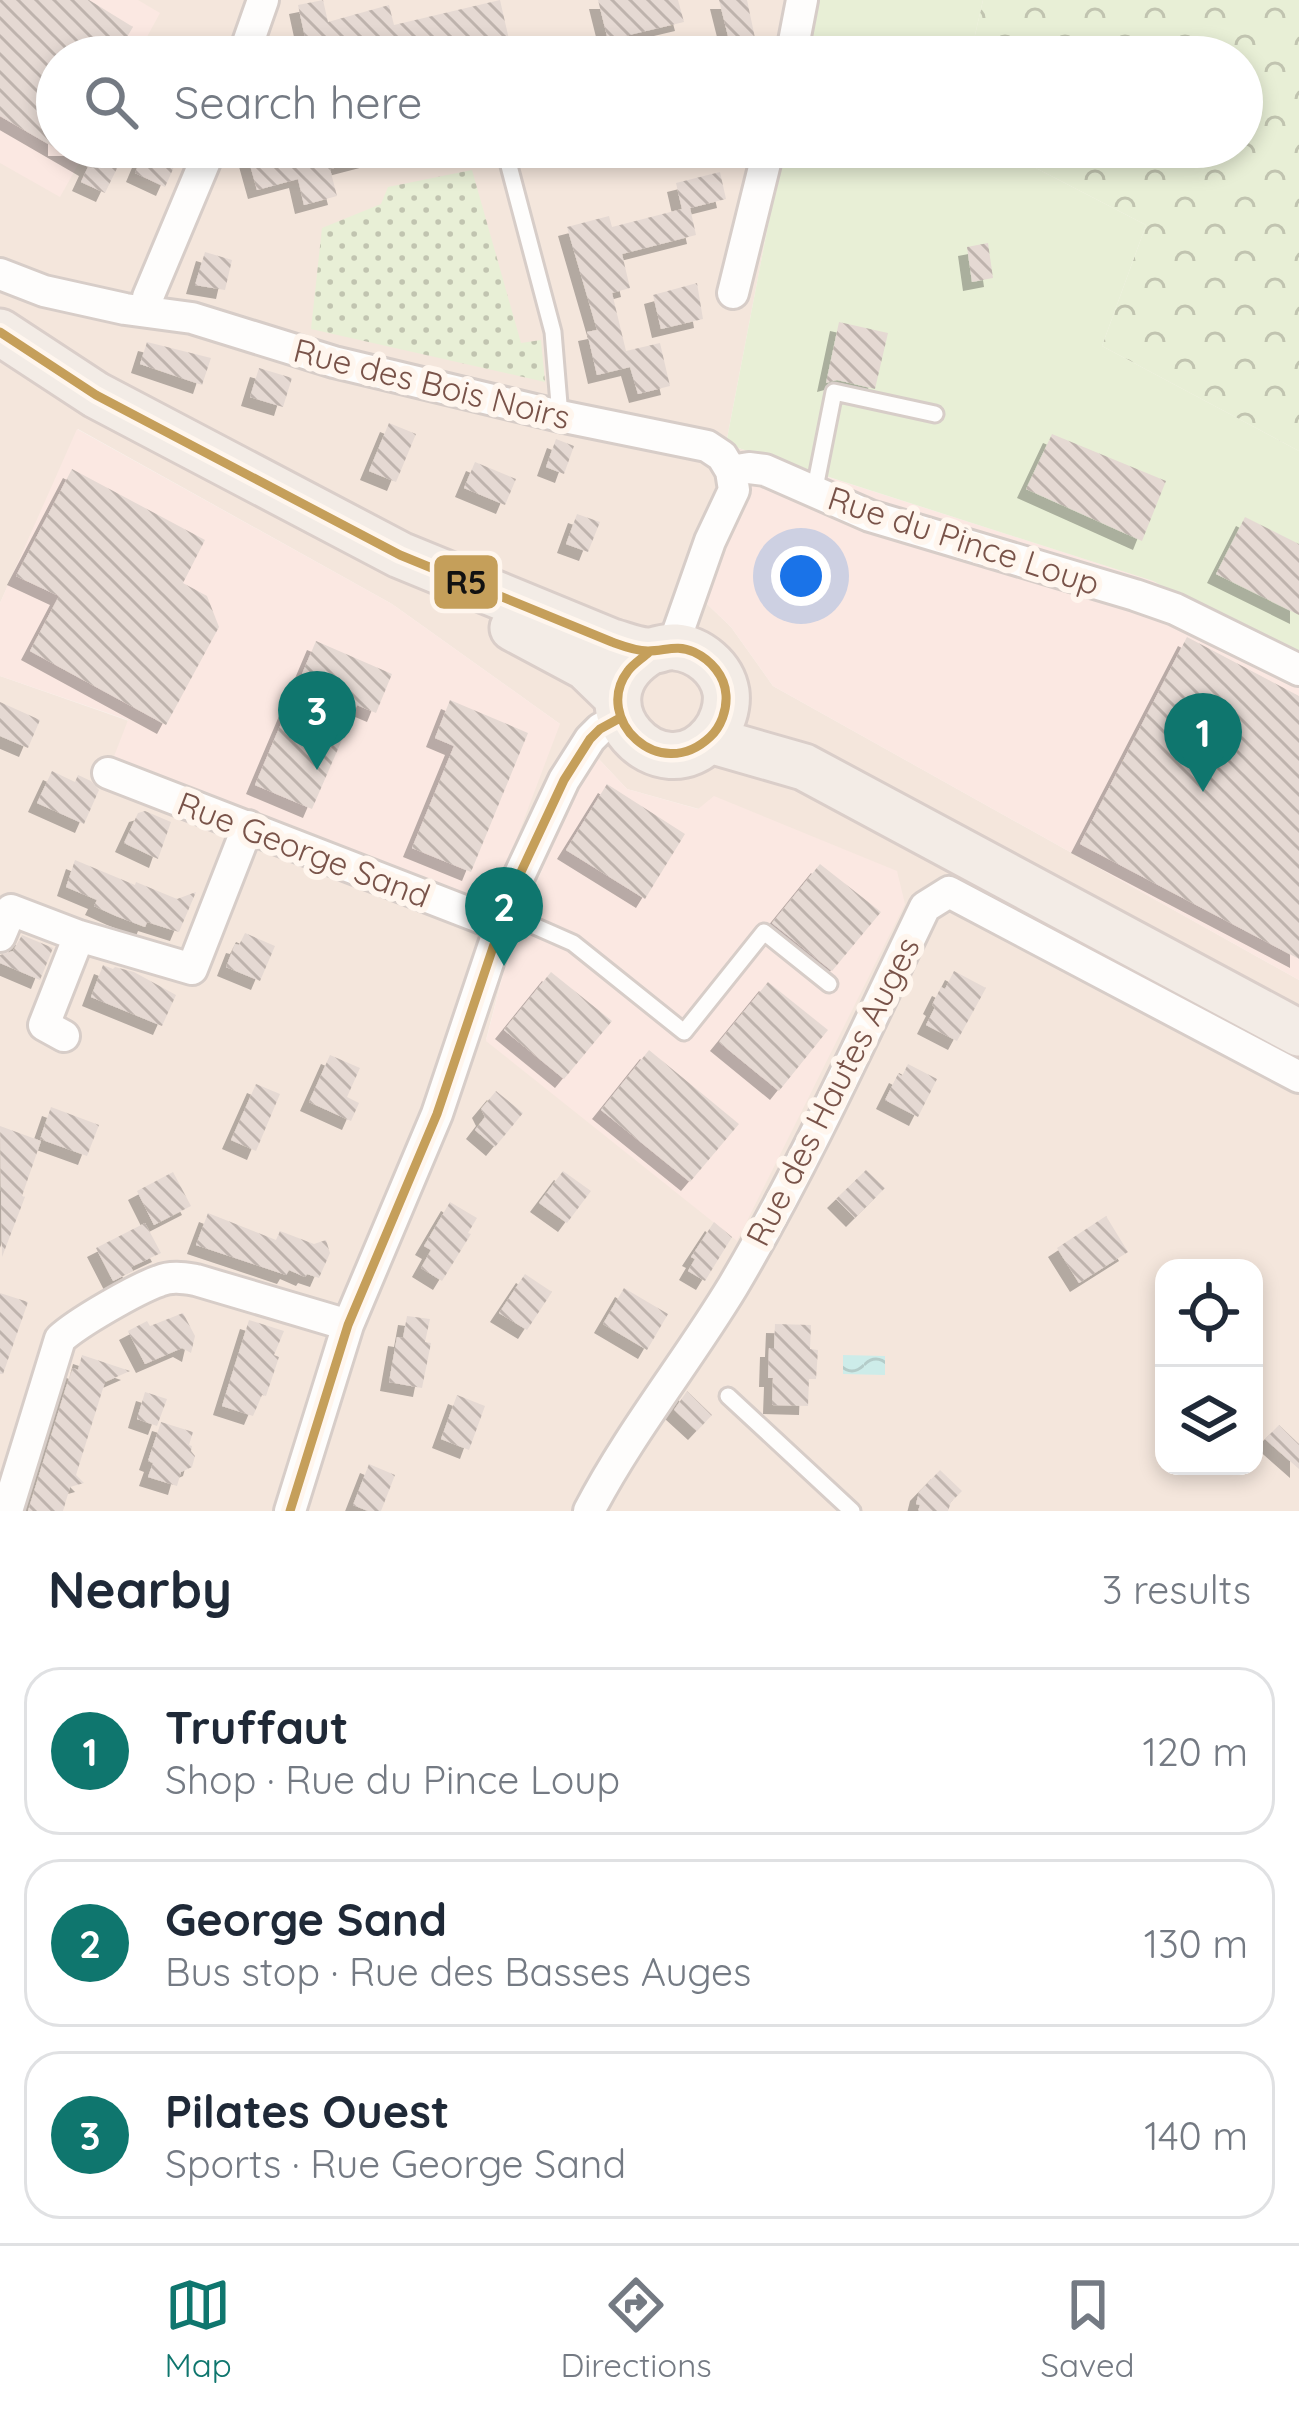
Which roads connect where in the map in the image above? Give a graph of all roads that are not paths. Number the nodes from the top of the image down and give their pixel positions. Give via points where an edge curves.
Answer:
1 (263, 0) edge
2 (802, 0) edge
3 (250, 36) edge
4 (795, 36) edge
5 (203, 168) edge
6 (510, 168) edge
7 (764, 168) edge
8 (0, 274) edge
9 (733, 293) dead end
10 (137, 310) junction
11 (0, 332) edge
12 (935, 414) dead end
13 (560, 416) junction
14 (731, 471) junction
15 (814, 493) junction
16 (400, 555) junction
17 (661, 649) junction
18 (1299, 670) edge
19 (619, 708) junction
20 (718, 721) junction
21 (108, 773) dead end
22 (248, 826) junction
23 (502, 919) junction
24 (0, 936) edge
25 (79, 936) junction
26 (830, 984) dead end
27 (1299, 1033) edge
28 (64, 1036) dead end
29 (1299, 1077) edge
30 (348, 1325) junction
31 (728, 1396) dead end
32 (11, 1453) edge
33 (7, 1511) edge
34 (290, 1511) edge
35 (589, 1511) edge
36 (852, 1511) edge

1 - 3 street
2 - 4 street
5 - 10 street
6 - 13 lane via 554,332
7 - 9 street
8 - 10 street, Rue des Bois Noirs
10 - 13 street, Rue des Bois Noirs
11 - 16 main road via 96,394
12 - 15 lane via 834,392
13 - 14 street, Rue des Bois Noirs via 707,446
14 - 15 street, Rue du Pince Loup via 765,470
14 - 17 street via 734,490
15 - 18 street, Rue du Pince Loup via 1175,609
16 - 17 main road via 612,642
16 - 19 main road via 478,610 586,667
17 - 19 main road via 631,664
17 - 20 main road via 691,650 718,673 725,687
19 - 20 main road via 629,734 659,754 695,751
19 - 23 street via 564,781
20 - 27 main road via 770,733 804,767
21 - 22 street, Rue George Sand
22 - 23 street, Rue George Sand
22 - 25 street via 192,969
23 - 26 lane via 573,943 684,1032 764,932
23 - 30 street via 437,1114
24 - 25 street via 10,910
25 - 28 street via 44,1024
29 - 35 street, Rue des Hautes Auges via 949,892 925,907 783,1196
30 - 32 street via 196,1280 159,1280 60,1339
30 - 34 street
31 - 36 lane
32 - 33 street

